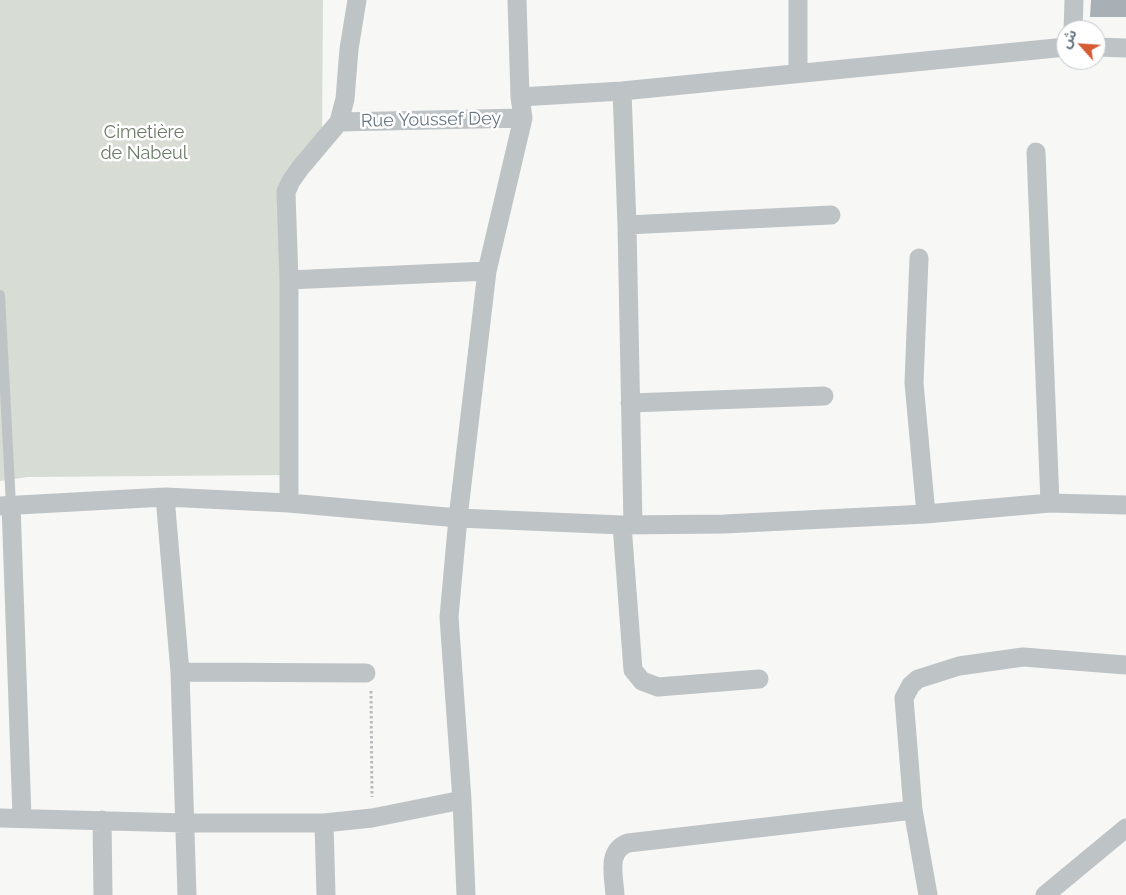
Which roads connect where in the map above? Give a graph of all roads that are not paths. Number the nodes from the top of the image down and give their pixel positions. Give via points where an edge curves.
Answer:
1 (357, 0) edge
2 (517, 0) edge
3 (798, 0) edge
4 (1074, 0) edge
5 (1073, 20) edge
6 (1106, 47) edge
7 (1056, 48) edge
8 (1126, 48) edge
9 (798, 74) junction
10 (622, 91) junction
11 (520, 97) junction
12 (523, 118) junction
13 (339, 122) junction
14 (1036, 152) dead end
15 (831, 215) dead end
16 (627, 226) junction
17 (919, 258) dead end
18 (487, 271) junction
19 (289, 280) junction
20 (0, 295) edge
21 (824, 396) dead end
22 (630, 403) junction
23 (166, 497) junction
24 (289, 503) junction
25 (1050, 504) junction
26 (1126, 505) edge
27 (6, 506) edge
28 (926, 514) junction
29 (458, 518) junction
30 (627, 525) junction
31 (1126, 665) edge
32 (180, 672) junction
33 (366, 674) road end
34 (759, 679) dead end
35 (462, 800) junction
36 (913, 810) junction
37 (22, 817) junction
38 (0, 818) edge
39 (102, 820) junction
40 (324, 822) junction
41 (184, 823) junction
42 (1126, 828) edge
43 (103, 895) edge
44 (187, 895) edge
45 (326, 895) edge
46 (466, 895) edge
47 (615, 895) edge
48 (928, 895) edge
49 (1045, 895) edge

1 - 13 street via 345,99
2 - 11 street
3 - 9 street
4 - 5 street
6 - 8 street
7 - 9 street
9 - 10 street
10 - 11 street
10 - 16 street
11 - 12 street
12 - 13 street, Rue Youssef Dey
12 - 18 street
13 - 19 street via 301,167 286,192
14 - 25 street
15 - 16 street
16 - 22 street
17 - 28 street via 914,383
18 - 19 street
18 - 29 street
19 - 24 street
20 - 27 lane
21 - 22 street
22 - 30 street
23 - 24 street
23 - 27 street
23 - 32 street
24 - 29 street
25 - 26 street
25 - 28 street
27 - 37 street
28 - 30 street via 724,524
29 - 30 street
29 - 35 street via 449,617
30 - 34 street via 634,670 642,681 658,688
31 - 36 street via 1023,657 959,666 918,679 904,698
32 - 33 street
32 - 41 street
35 - 40 street via 372,818
35 - 46 street
36 - 47 street via 628,843 621,845 613,858
36 - 48 street
37 - 38 street
37 - 39 street
39 - 41 street
39 - 43 street
40 - 41 street
40 - 45 street
41 - 44 street
42 - 49 street

